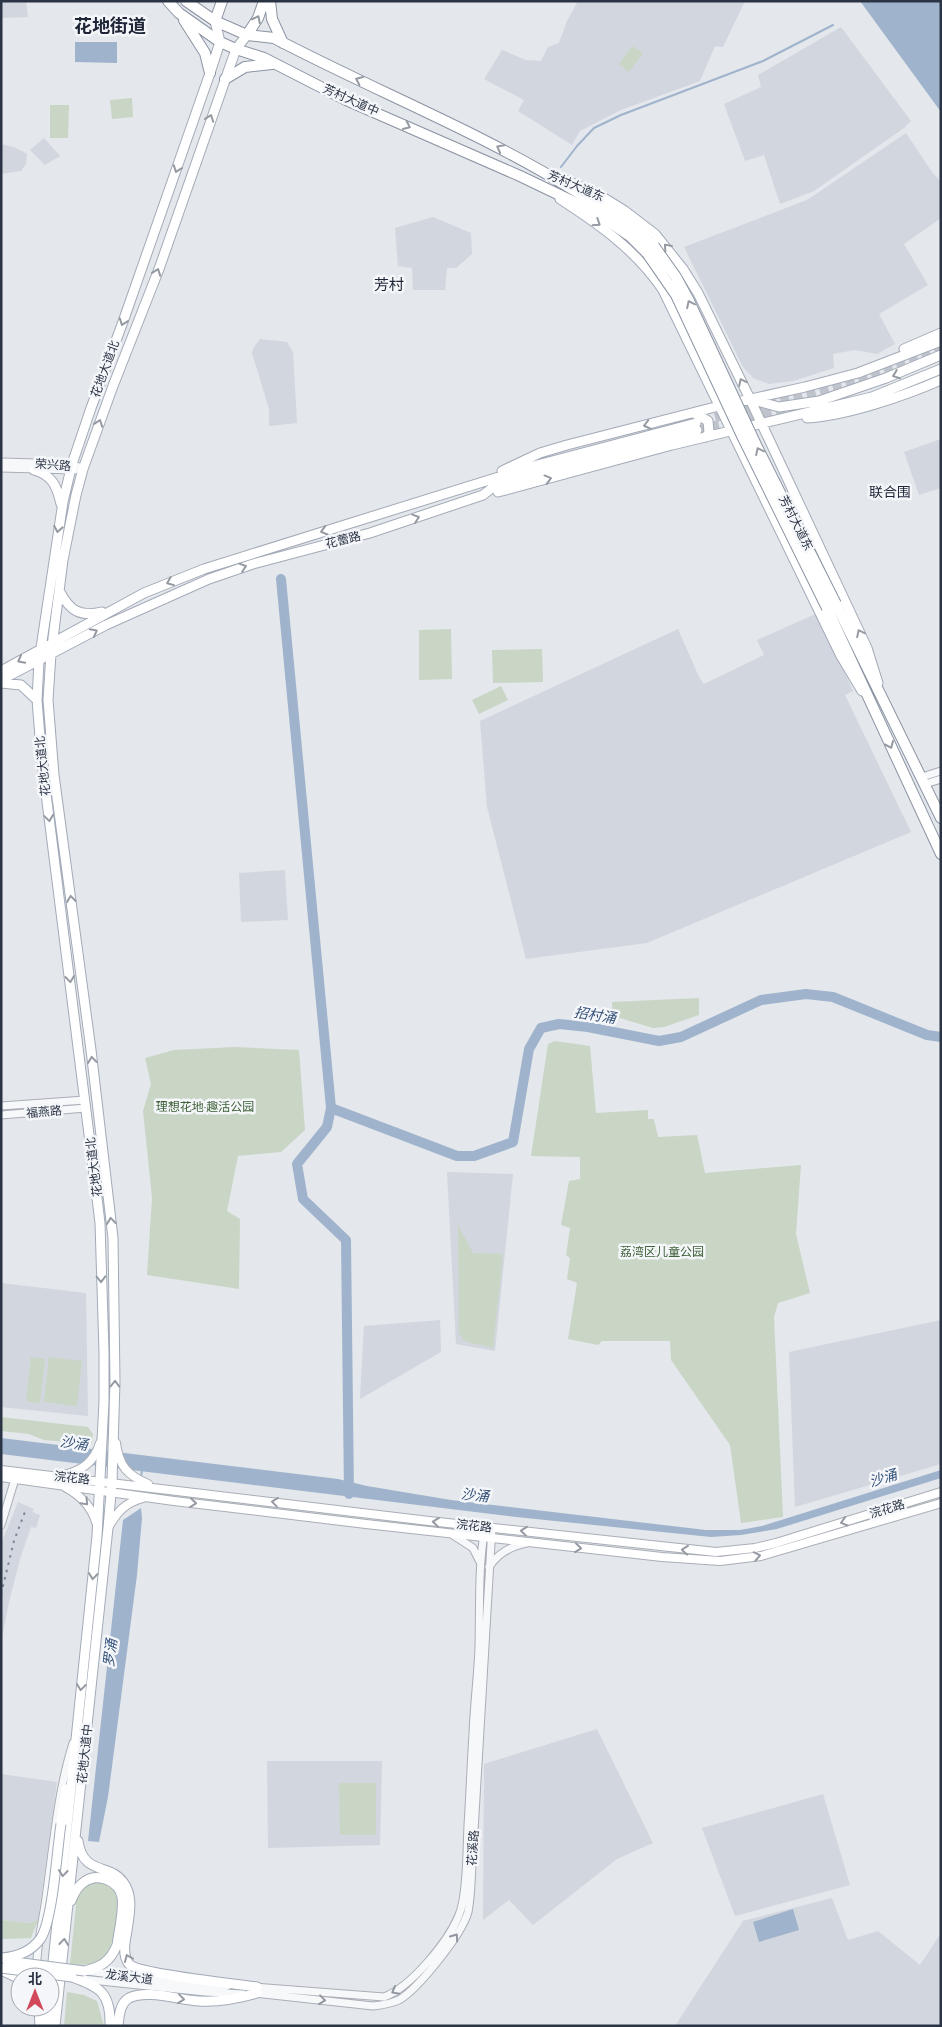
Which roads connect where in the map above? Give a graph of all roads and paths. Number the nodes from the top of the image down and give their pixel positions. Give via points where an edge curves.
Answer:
1 (168, 1) edge
2 (186, 1) edge
3 (222, 1) edge
4 (264, 1) edge
5 (270, 1) edge
6 (179, 13) junction
7 (215, 21) junction
8 (247, 35) junction
9 (220, 42) junction
10 (283, 43) junction
11 (236, 49) junction
12 (282, 67) junction
13 (210, 74) junction
14 (225, 79) junction
15 (543, 171) junction
16 (541, 187) junction
17 (651, 250) junction
18 (941, 333) edge
19 (941, 341) edge
20 (941, 355) edge
21 (941, 369) edge
22 (941, 380) edge
23 (750, 399) junction
24 (719, 406) junction
25 (694, 413) junction
26 (784, 419) junction
27 (761, 424) junction
28 (732, 430) junction
29 (706, 436) junction
30 (1, 462) edge
31 (1, 468) edge
32 (72, 468) junction
33 (83, 469) junction
34 (34, 470) junction
35 (782, 470) junction
36 (758, 482) junction
37 (480, 483) junction
38 (483, 495) junction
39 (62, 507) junction
40 (394, 510) junction
41 (398, 524) junction
42 (60, 592) junction
43 (832, 606) junction
44 (112, 610) junction
45 (52, 644) junction
46 (40, 650) junction
47 (51, 654) junction
48 (39, 661) junction
49 (1, 671) edge
50 (1, 681) edge
51 (882, 695) junction
52 (37, 700) junction
53 (870, 701) junction
54 (941, 771) edge
55 (941, 779) edge
56 (924, 780) junction
57 (941, 818) edge
58 (941, 854) edge
59 (86, 1104) junction
60 (1, 1106) edge
61 (1, 1115) edge
62 (102, 1437) junction
63 (114, 1438) junction
64 (1, 1470) edge
65 (56, 1473) junction
66 (66, 1474) junction
67 (1, 1477) edge
68 (75, 1478) junction
69 (15, 1479) junction
70 (112, 1482) junction
71 (61, 1485) junction
72 (145, 1485) junction
73 (101, 1486) junction
74 (111, 1492) junction
75 (941, 1492) edge
76 (145, 1497) junction
77 (941, 1503) edge
78 (1, 1525) edge
79 (98, 1527) junction
80 (488, 1527) junction
81 (108, 1528) junction
82 (448, 1533) junction
83 (487, 1538) junction
84 (530, 1542) junction
85 (485, 1567) junction
86 (77, 1720) junction
87 (74, 1740) junction
88 (77, 1832) junction
89 (99, 1873) junction
90 (67, 1913) junction
91 (1, 1959) edge
92 (38, 1967) edge
93 (53, 1967) edge
94 (1, 1969) edge
95 (84, 1971) junction
96 (72, 1977) junction
97 (169, 1985) junction
98 (257, 1990) junction
99 (112, 2025) edge
100 (55, 2026) edge

1 - 6 highway, 芳村大道中
2 - 7 highway, 芳村大道中
3 - 7 highway
8 -> 4 highway
5 - 10 highway via 272,19
6 - 9 highway, 芳村大道中
6 - 13 highway via 201,45
7 - 8 highway, 芳村大道中
7 - 9 main road
8 - 10 highway, 芳村大道中 via 274,38
8 - 11 main road, 花地大道北
9 - 11 highway, 芳村大道中
9 - 13 main road, 花地大道北
15 -> 10 highway, 芳村大道中
11 - 12 highway, 芳村大道中
11 - 14 main road, 花地大道北
12 - 14 highway via 252,65
12 -> 16 highway, 芳村大道中 via 346,100
13 -> 32 main road, 花地大道北
33 -> 14 main road, 花地大道北
15 - 17 highway, 芳村大道东 via 620,217
23 -> 15 main road, 芳村大道东 via 698,293 661,240 616,204
16 - 17 highway, 芳村大道东 via 606,218
16 -> 24 main road, 芳村大道东 via 612,234 647,268 670,302
17 - 43 highway, 芳村大道东, bridge via 682,288
18 - 23 main road via 866,364
19 - 23 main road via 858,373
20 -> 23 main road via 819,401 779,408
21 - 26 main road via 872,397
22 - 26 main road via 827,416
23 - 24 main road
23 - 27 main road, 芳村大道东
24 - 25 main road
24 - 28 main road, 芳村大道东
25 - 29 main road via 708,421
25 -> 37 main road via 540,454
26 - 27 main road
27 - 28 main road
27 - 35 main road, 芳村大道东
28 - 29 main road
28 - 36 main road, 芳村大道东
38 -> 29 main road
30 - 32 street, 荣兴路
31 - 34 street, 荣兴路
32 - 33 street, 荣兴路
32 - 34 street, 荣兴路
32 - 39 main road, 花地大道北
33 - 42 main road, 花地大道北 via 69,527
34 - 39 main road via 52,478
35 - 36 main road
51 -> 35 main road, 芳村大道东 via 867,648
36 - 53 main road, 芳村大道东 via 849,672
37 - 38 main road, 花蕾路 via 568,456 696,427 528,476 492,488
37 - 40 main road, 花蕾路
41 -> 38 main road, 花蕾路
39 -> 46 main road, 花地大道北
40 - 41 main road
40 -> 44 main road, 花蕾路 via 204,569
47 -> 41 main road, 花蕾路 via 106,625 209,579
42 - 44 main road via 67,605 83,614
42 - 45 main road, 花地大道北
43 - 51 highway, 芳村大道东
43 - 53 highway, 芳村大道东
44 - 45 main road, 花蕾路
45 - 46 main road, 花蕾路
45 - 47 main road, 花地大道北
46 - 48 main road, 花地大道北
46 -> 49 main road, 花蕾路
47 - 48 main road, 花蕾路
63 -> 47 main road, 花地大道北 via 113,1238 94,1068 54,775 48,700
48 - 50 main road, 花蕾路
48 - 52 main road, 花地大道北
50 - 52 main road via 21,685
51 - 56 highway, 芳村大道东
52 -> 59 main road, 花地大道北 via 42,762
53 -> 58 highway, 芳村大道东
54 - 56 street
55 - 56 street
56 - 57 highway, 芳村大道东
59 - 60 street, 福燕路
59 - 61 street, 福燕路
59 -> 62 main road, 花地大道北 via 100,1222 104,1352
62 - 66 main road via 96,1455 86,1466
62 - 73 main road, 花地大道北
63 - 70 main road, 花地大道北
63 - 72 main road via 125,1470
64 - 65 main road, 浣花路
65 - 66 main road
65 - 68 main road, 浣花路
66 - 68 main road
67 - 69 main road, 浣花路
68 - 73 main road, 浣花路
69 - 71 main road, 浣花路
69 - 78 street
70 - 72 main road, 浣花路
70 - 73 main road, 浣花路
70 - 74 main road, 花地大道中
71 - 73 main road, 浣花路
71 -> 79 main road via 80,1496 91,1509
80 -> 72 main road, 浣花路
73 - 74 main road, 浣花路
73 - 79 main road, 花地大道中
74 - 76 main road, 浣花路
74 - 81 main road, 花地大道中
75 -> 80 main road, 浣花路 via 776,1543 733,1551 697,1551
76 - 81 main road via 122,1507
76 -> 82 main road, 浣花路
84 -> 77 main road, 浣花路 via 695,1560 742,1559
79 - 81 main road
79 -> 86 main road, 花地大道中
80 - 83 street, 花溪路
81 - 88 main road, 花地大道中
82 - 83 main road, 浣花路
82 - 85 street via 473,1548
83 - 84 main road, 浣花路
83 - 85 street, 花溪路
84 - 85 street via 509,1548
85 - 98 street, 花溪路 via 470,1893 462,1926 425,1976 403,1997 385,2005 361,2005
86 - 87 main road
86 -> 93 main road, 花地大道中
87 - 91 main road, bridge via 44,1931 27,1951
87 - 92 street via 61,1787
88 - 89 main road via 84,1859
88 - 90 main road, 花地大道中
89 - 90 main road via 79,1886
89 - 95 main road via 116,1886 122,1896 117,1945 109,1960
98 -> 89 main road via 132,1966 126,1960 124,1949 129,1894 121,1880
100 -> 90 main road, 花地大道中
91 - 95 main road, 龙溪大道, bridge
94 - 96 main road, 龙溪大道, bridge
95 - 97 street, 龙溪大道
96 - 97 street, 龙溪大道
96 - 99 main road via 97,1987 105,1996
97 - 98 street, 龙溪大道 via 220,1994
99 -> 98 main road via 122,2005 138,1996 220,2001 235,2000

